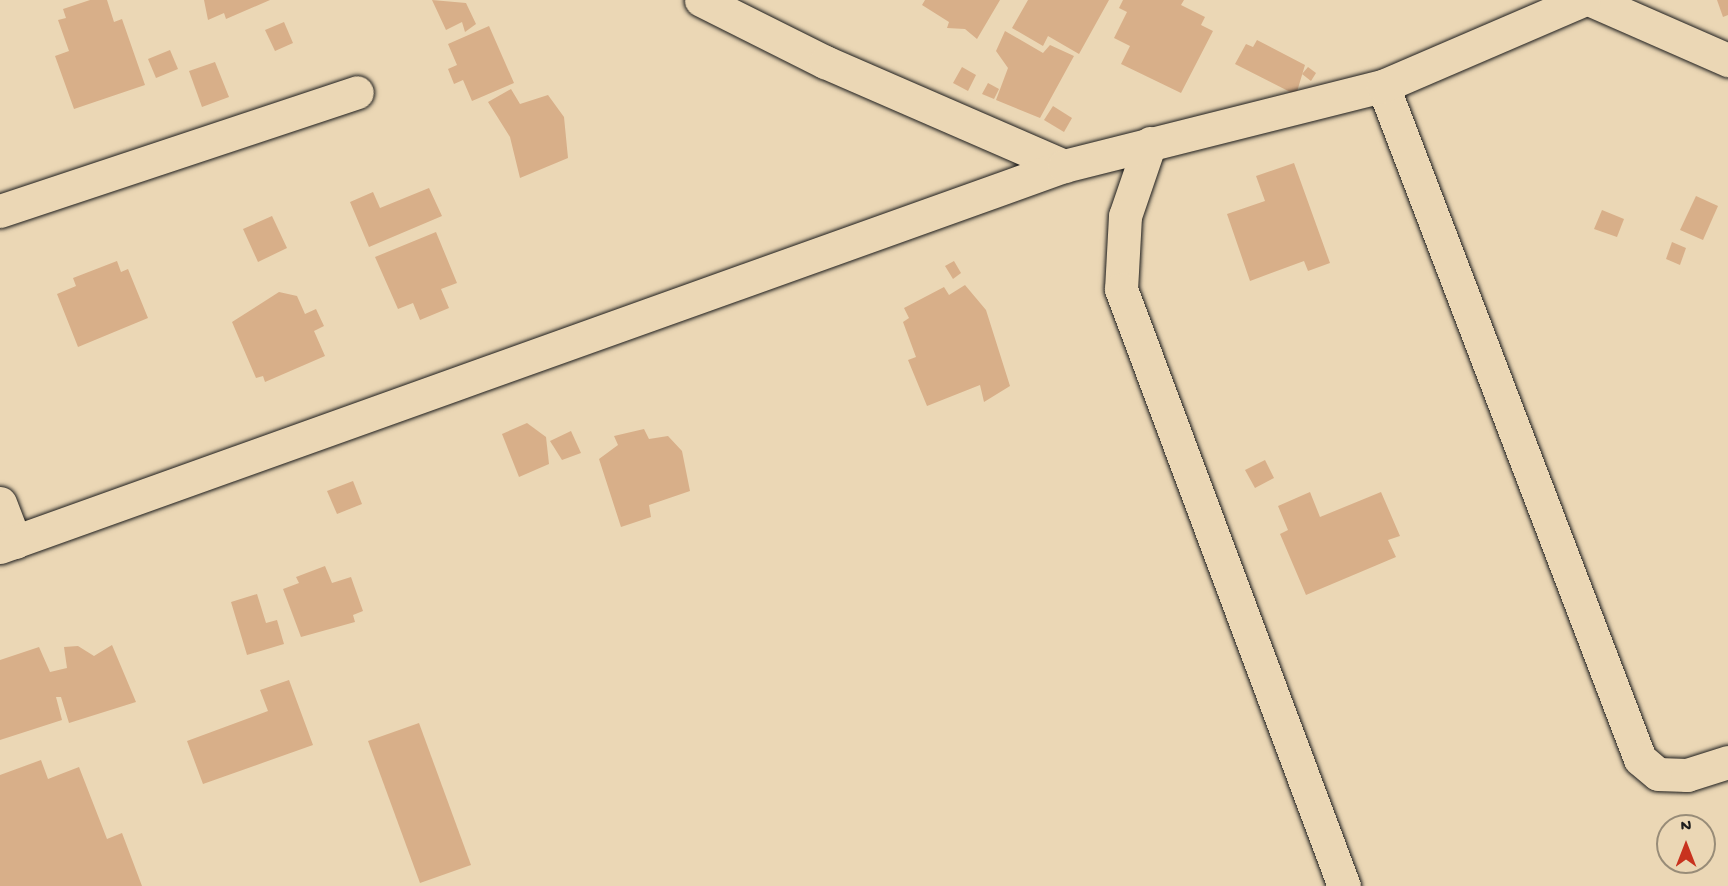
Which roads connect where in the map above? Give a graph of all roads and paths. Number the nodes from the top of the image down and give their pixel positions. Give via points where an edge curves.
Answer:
1 (701, 0) edge
2 (1583, 0) edge
3 (1590, 0) edge
4 (1728, 60) edge
5 (1383, 86) junction
6 (357, 92) dead end
7 (1150, 143) junction
8 (1064, 166) junction
9 (0, 212) edge
10 (0, 503) edge
11 (7, 545) edge
12 (1728, 762) edge
13 (1344, 886) edge

1 - 8 street via 825,62
2 - 5 street
3 - 4 street
5 - 7 street
5 - 12 street via 1640,759 1658,774 1687,775
6 - 9 street
7 - 8 street
7 - 13 street via 1125,216 1121,289
8 - 11 street
10 - 11 street

